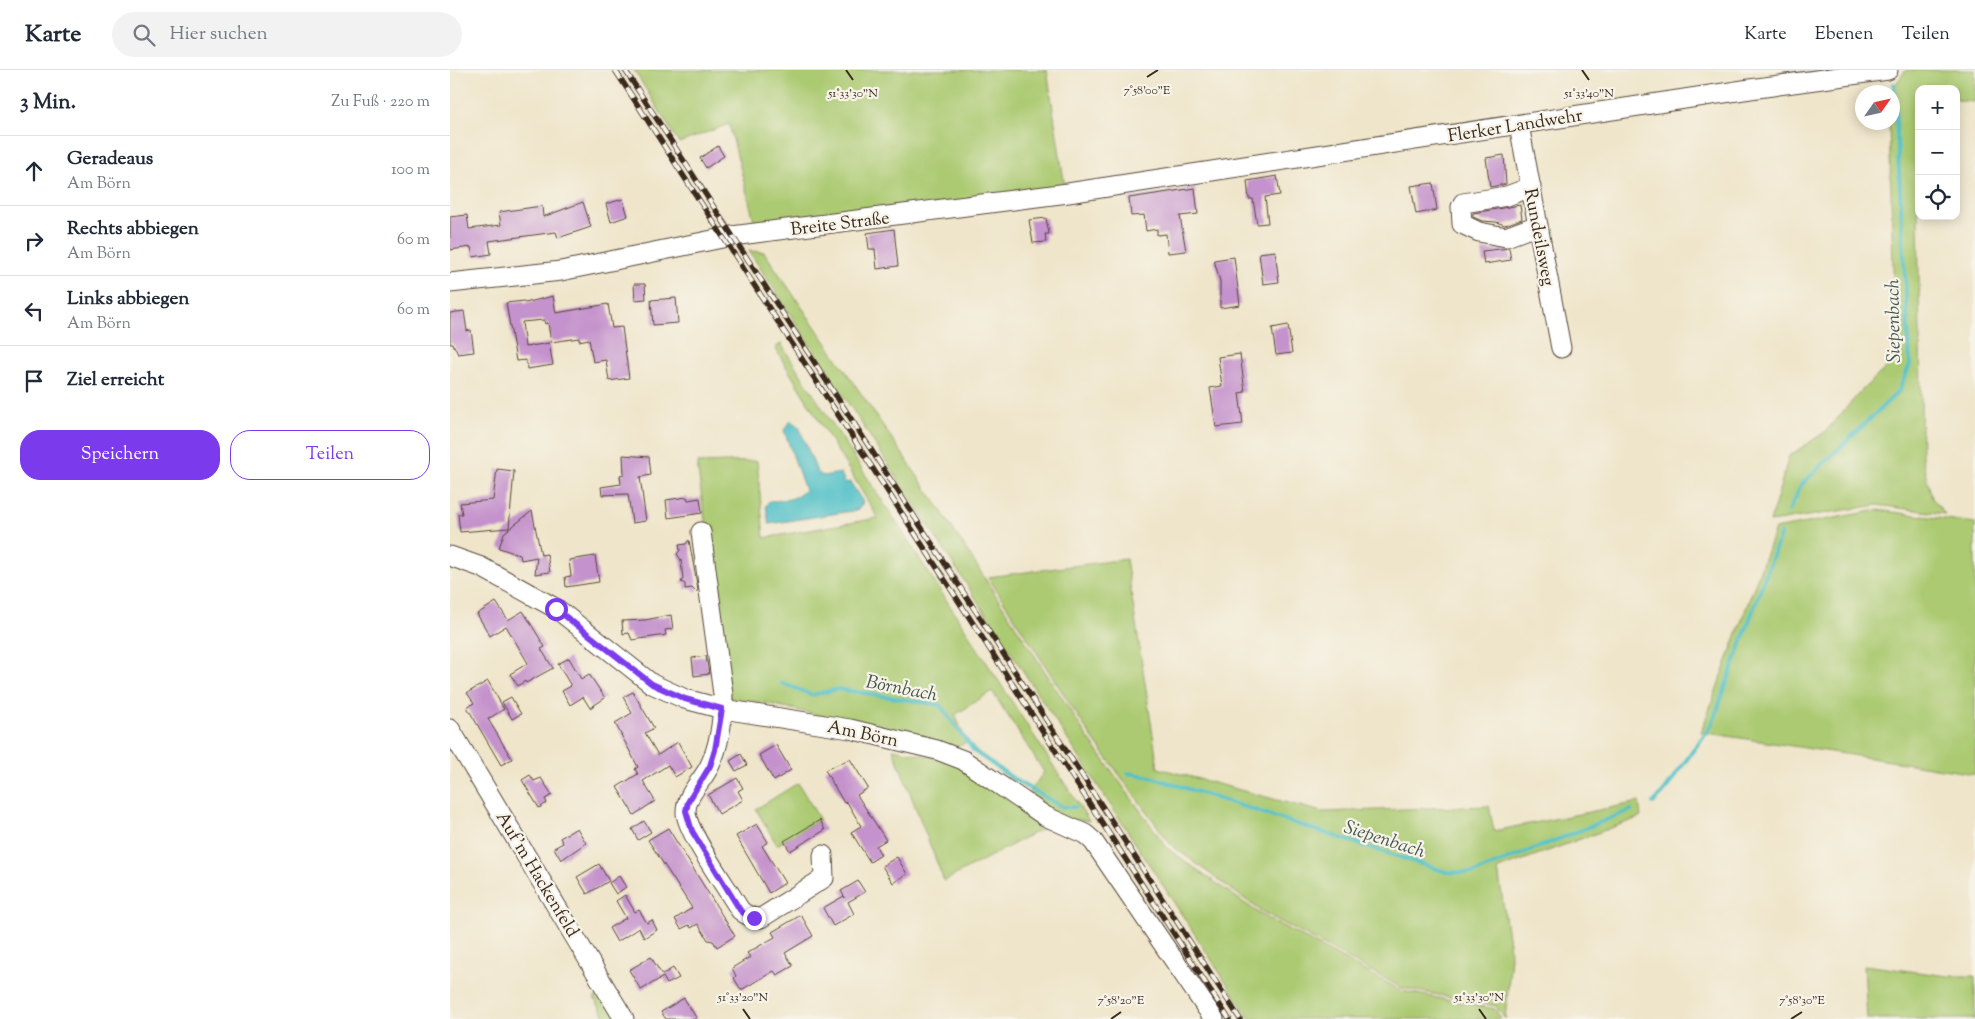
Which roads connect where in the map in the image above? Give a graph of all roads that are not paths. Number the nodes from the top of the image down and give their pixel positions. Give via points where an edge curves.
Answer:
1 (1888, 70) edge
2 (1519, 125) junction
3 (1232, 168) joint
4 (1526, 189) junction
5 (1533, 226) junction
6 (450, 283) edge
7 (1561, 348) dead end
8 (701, 532) dead end
9 (451, 552) edge
10 (722, 709) junction
11 (451, 734) edge
12 (823, 855) dead end
13 (624, 1019) edge
14 (1214, 1019) edge

1 - 2 street, Flerker Landwehr
2 - 3 street, Flerker Landwehr
2 - 4 street, Rundeilsweg
3 - 6 street, Breite Straße via 885,218 732,236 561,270
4 - 5 street, Rundeilsweg
4 - 5 street via 1507,196 1463,203 1462,224 1479,232 1506,237
5 - 7 street, Rundeilsweg
8 - 10 street via 723,694
9 - 10 street, Am Börn via 556,609 652,684 685,699
10 - 12 street via 710,766 686,811 692,831 740,910 747,916 761,918 824,878
10 - 14 street, Am Börn via 850,729 937,750 963,760 1045,816 1086,834
11 - 13 street, Auf'm Hackenfeld

